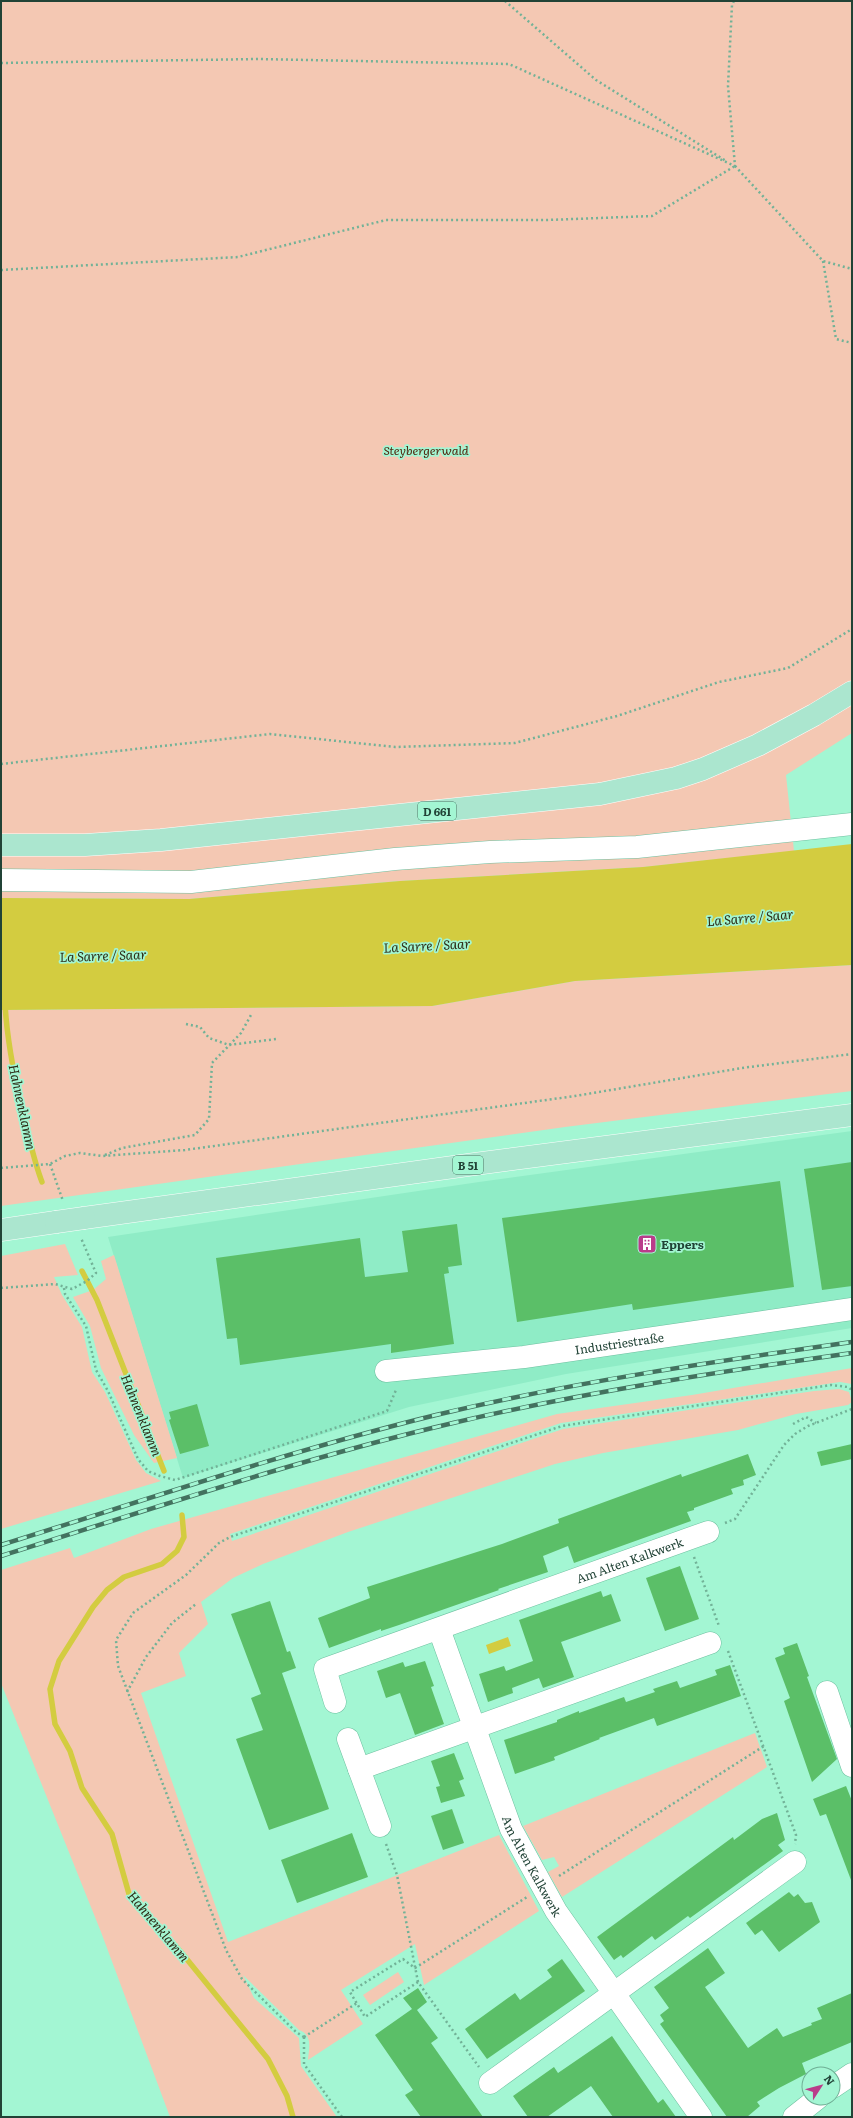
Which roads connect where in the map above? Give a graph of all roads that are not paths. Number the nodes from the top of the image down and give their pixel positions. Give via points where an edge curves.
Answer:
1 (852, 692) edge
2 (852, 824) edge
3 (1, 845) edge
4 (1, 880) edge
5 (852, 1115) edge
6 (1, 1230) edge
7 (852, 1309) edge
8 (386, 1371) dead end
9 (708, 1532) road end
10 (439, 1629) junction
11 (719, 1639) road end
12 (827, 1692) dead end
13 (335, 1702) dead end
14 (473, 1728) junction
15 (348, 1739) dead end
16 (852, 1766) edge
17 (359, 1769) junction
18 (380, 1826) road end
19 (795, 1854) road end
20 (613, 1993) junction
21 (852, 2074) edge
22 (841, 2082) edge
23 (490, 2084) road end
24 (808, 2106) edge
25 (701, 2117) edge
26 (794, 2117) edge

1 - 3 main road, D 661 via 758,745 703,769 676,778 600,794 161,840 85,845
2 - 4 street via 637,847 490,852 395,859 191,882
5 - 6 main road, B 51, bridge
7 - 8 street, Industriestraße via 524,1357
9 - 10 street, Am Alten Kalkwerk
10 - 13 street, Am Alten Kalkwerk via 325,1669
10 - 14 street, Am Alten Kalkwerk
11 - 14 street
12 - 16 street
14 - 17 street
14 - 20 street, Am Alten Kalkwerk via 511,1829 556,1911
15 - 17 street
17 - 18 street
19 - 20 street
20 - 23 street
20 - 25 street, Am Alten Kalkwerk
21 - 22 street
24 - 26 street

